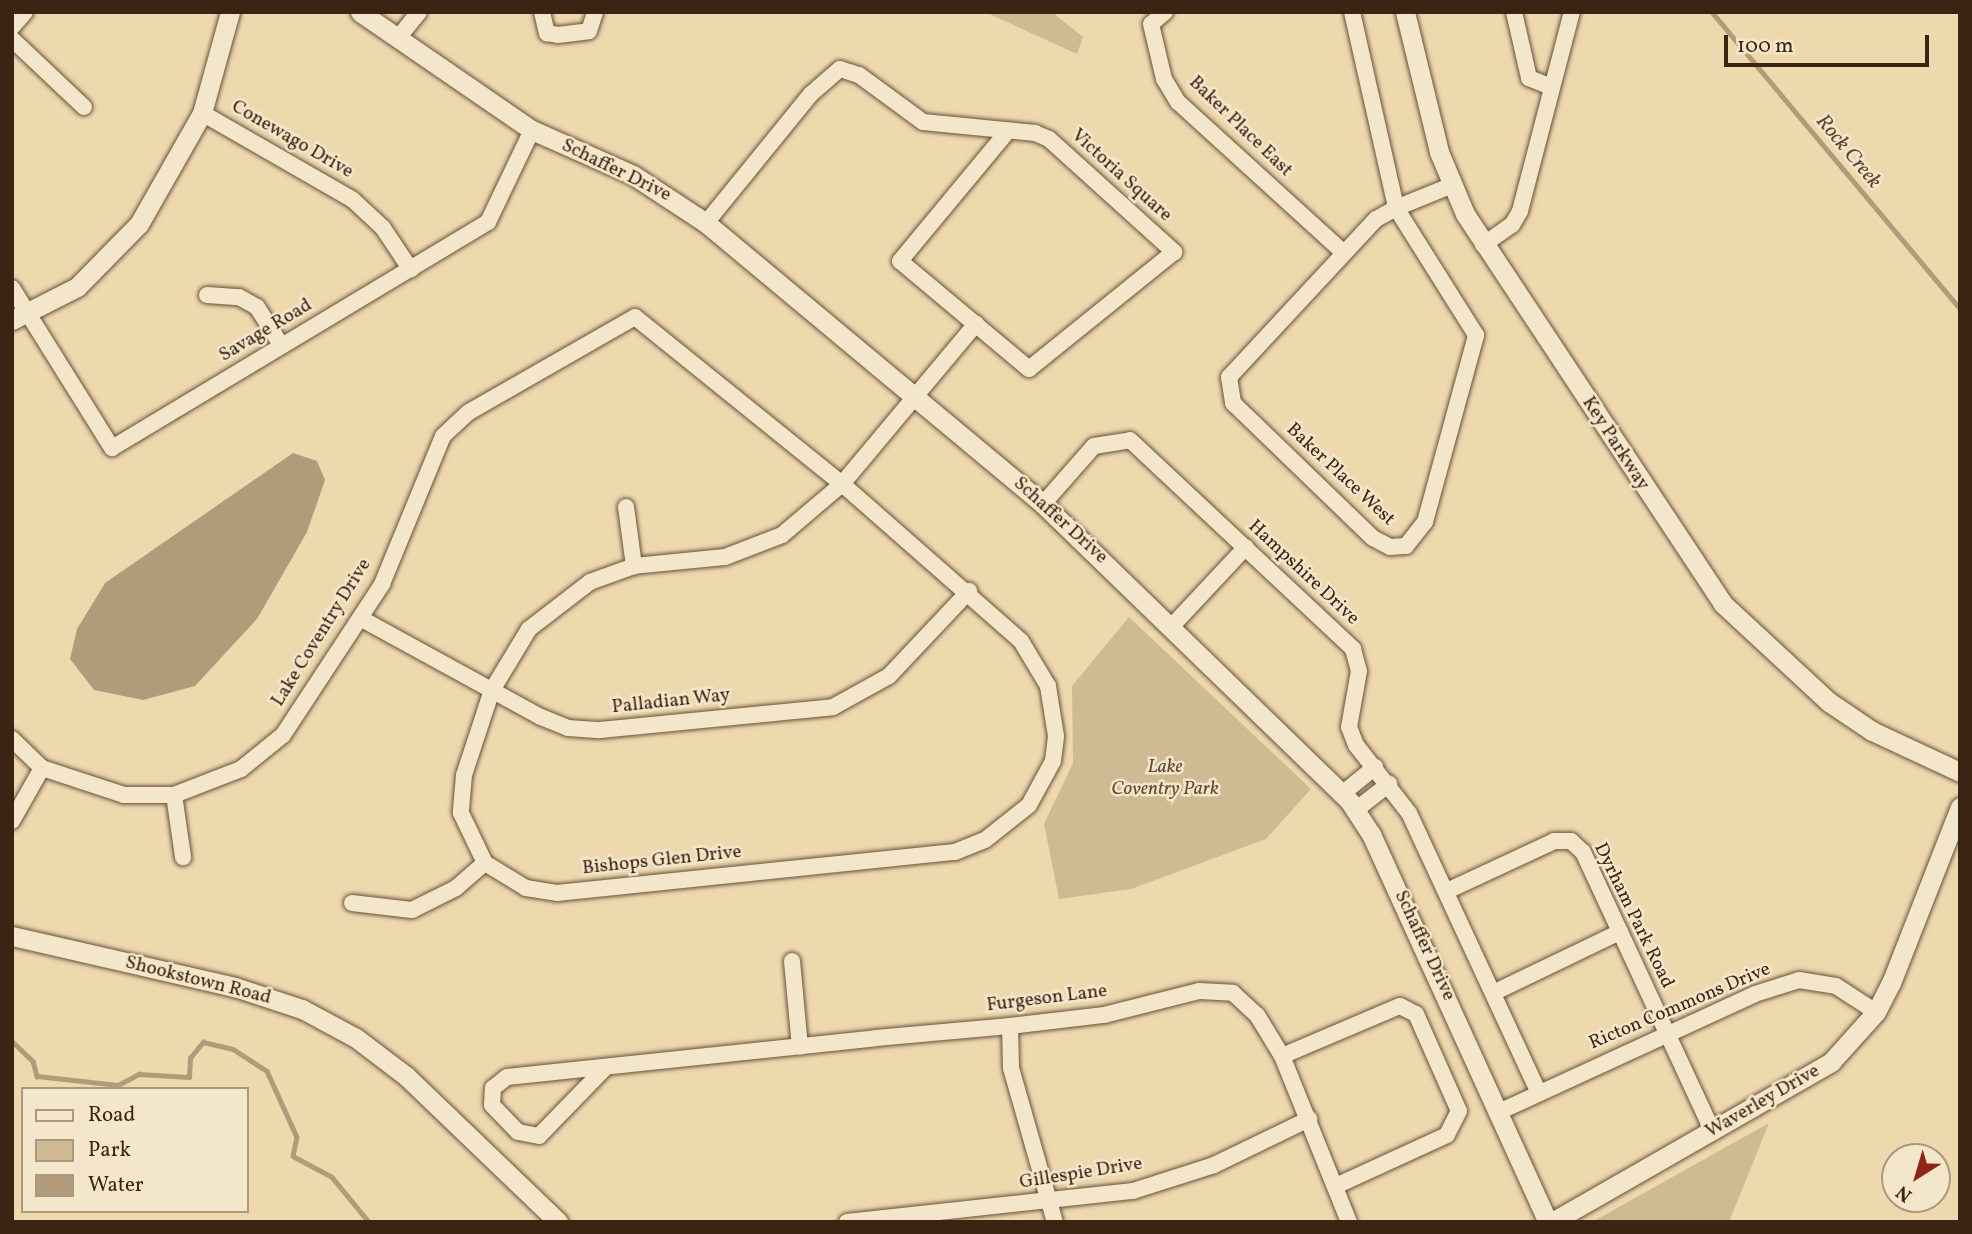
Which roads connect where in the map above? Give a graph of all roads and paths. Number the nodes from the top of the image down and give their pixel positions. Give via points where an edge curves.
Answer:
1 (25, 12) edge
2 (230, 12) edge
3 (360, 12) edge
4 (419, 12) edge
5 (542, 12) edge
6 (595, 12) edge
7 (1165, 12) edge
8 (1352, 12) edge
9 (1405, 12) edge
10 (1514, 12) edge
11 (1572, 12) edge
12 (1148, 18) edge
13 (12, 27) edge
14 (398, 38) junction
15 (12, 39) edge
16 (1551, 87) junction
17 (84, 107) dead end
18 (202, 113) junction
19 (532, 130) junction
20 (1008, 131) junction
21 (1450, 186) junction
22 (1396, 208) junction
23 (706, 223) junction
24 (1483, 245) junction
25 (1344, 253) junction
26 (411, 270) junction
27 (12, 288) edge
28 (207, 295) dead end
29 (22, 317) edge
30 (976, 324) junction
31 (281, 345) junction
32 (915, 396) junction
33 (842, 484) junction
34 (1043, 503) junction
35 (626, 506) dead end
36 (1246, 547) junction
37 (634, 566) junction
38 (969, 591) junction
39 (360, 618) junction
40 (1172, 626) junction
41 (492, 690) junction
42 (12, 739) edge
43 (1375, 767) junction
44 (42, 768) junction
45 (1960, 772) edge
46 (1389, 784) junction
47 (1342, 794) junction
48 (174, 795) junction
49 (1960, 807) edge
50 (1357, 809) junction
51 (12, 821) edge
52 (183, 857) dead end
53 (485, 863) junction
54 (1447, 891) junction
55 (352, 903) dead end
56 (1620, 932) junction
57 (12, 936) edge
58 (792, 961) dead end
59 (1493, 993) junction
60 (1876, 1012) junction
61 (1010, 1026) junction
62 (1666, 1033) junction
63 (800, 1047) junction
64 (1282, 1056) junction
65 (607, 1067) junction
66 (1539, 1093) junction
67 (1501, 1111) junction
68 (1309, 1119) junction
69 (1713, 1132) junction
70 (1338, 1185) junction
71 (1051, 1202) junction
72 (889, 1220) edge
73 (558, 1222) edge
74 (847, 1222) edge
75 (1055, 1222) edge
76 (1349, 1222) edge
77 (1550, 1222) edge

1 - 13 street
2 - 18 street
3 - 14 street, Schaffer Drive
4 - 14 street
5 - 6 street via 547,33 558,35 589,32
7 - 12 street, Baker Place East
8 - 22 street
9 - 21 street, Key Parkway
10 - 16 street via 1529,78
11 - 16 street
12 - 25 street, Baker Place East via 1164,79 1178,102
14 - 19 street, Schaffer Drive
15 - 17 street
16 - 24 street via 1520,211 1512,225
18 - 26 street, Conewago Drive via 353,200 383,228
18 - 29 street via 139,225 99,270
19 - 23 street, Schaffer Drive via 633,175
19 - 26 street, Savage Road via 488,222
20 - 23 street via 923,122 859,75 840,69 811,94
20 - 30 street, Victoria Square via 900,261
20 - 30 street, Victoria Square via 1049,139 1174,252 1029,369
21 - 22 street, Baker Place West
21 - 24 street, Key Parkway
22 - 25 street, Baker Place West via 1376,219
22 - 25 street, Baker Place West via 1476,335 1425,522 1406,546 1373,538 1233,403 1229,377
23 - 32 street, Schaffer Drive
24 - 45 street, Key Parkway via 1685,551 1751,635 1872,731
26 - 31 street, Savage Road
27 - 29 street
28 - 31 street via 239,297 257,307
29 - 31 street, Savage Road via 112,448
30 - 32 street
32 - 33 street
32 - 34 street, Schaffer Drive
33 - 37 street via 809,517 756,547
33 - 38 street, Bishops Glen Drive
33 - 39 street, Lake Coventry Drive via 635,317 469,412 443,436 382,584
34 - 36 street, Hampshire Drive via 1094,446 1117,437 1140,446
34 - 40 street, Schaffer Drive
35 - 37 street
36 - 40 street
36 - 43 street, Hampshire Drive via 1353,649 1359,671 1349,727
37 - 41 street via 557,602 514,649
38 - 41 street, Palladian Way via 889,676 834,707 600,730 568,728
38 - 53 street, Bishops Glen Drive via 1038,664 1056,736 1053,761 1029,805 985,840 955,852 557,893 526,888
39 - 41 street, Palladian Way
39 - 48 street, Lake Coventry Drive via 283,735 241,769
40 - 47 street, Schaffer Drive
41 - 53 street via 464,775 461,813
42 - 44 street
43 - 46 street, Hampshire Drive
43 - 47 street
44 - 48 street, Lake Coventry Drive via 124,795
44 - 51 street
46 - 50 street
46 - 54 street, Hampshire Drive
47 - 50 street, Schaffer Drive
48 - 52 street
49 - 60 street, Waverley Drive
50 - 67 street, Schaffer Drive
53 - 55 street via 436,900 412,911
54 - 56 street, Dyrham Park Road via 1554,841 1571,841 1583,852
54 - 59 street, Hampshire Drive
56 - 59 street
56 - 62 street, Dyrham Park Road
57 - 73 street, Shookstown Road via 234,986 324,1021 406,1076
58 - 63 street
59 - 66 street, Hampshire Drive
60 - 62 street, Ricton Commons Drive via 1836,986 1799,980
60 - 69 street, Waverley Drive via 1831,1062
61 - 63 street, Furgeson Lane
61 - 64 street, Furgeson Lane via 1104,1015 1199,991 1233,993 1257,1015
61 - 71 street via 1011,1068
62 - 66 street, Ricton Commons Drive
62 - 69 street, Dyrham Park Road
63 - 65 street, Furgeson Lane
64 - 68 street, Furgeson Lane
64 - 70 street via 1400,1006 1416,1014 1459,1111 1447,1135
65 - 65 street, Furgeson Lane via 539,1136 518,1132 492,1105 493,1088 507,1077
66 - 67 street, Ricton Commons Drive
67 - 77 street, Schaffer Drive
68 - 70 street, Furgeson Lane
68 - 71 street, Gillespie Drive via 1214,1165 1144,1188
69 - 77 street, Waverley Drive
70 - 76 street, Furgeson Lane
71 - 72 street, Gillespie Drive
71 - 75 street
72 - 74 street, Gillespie Drive

